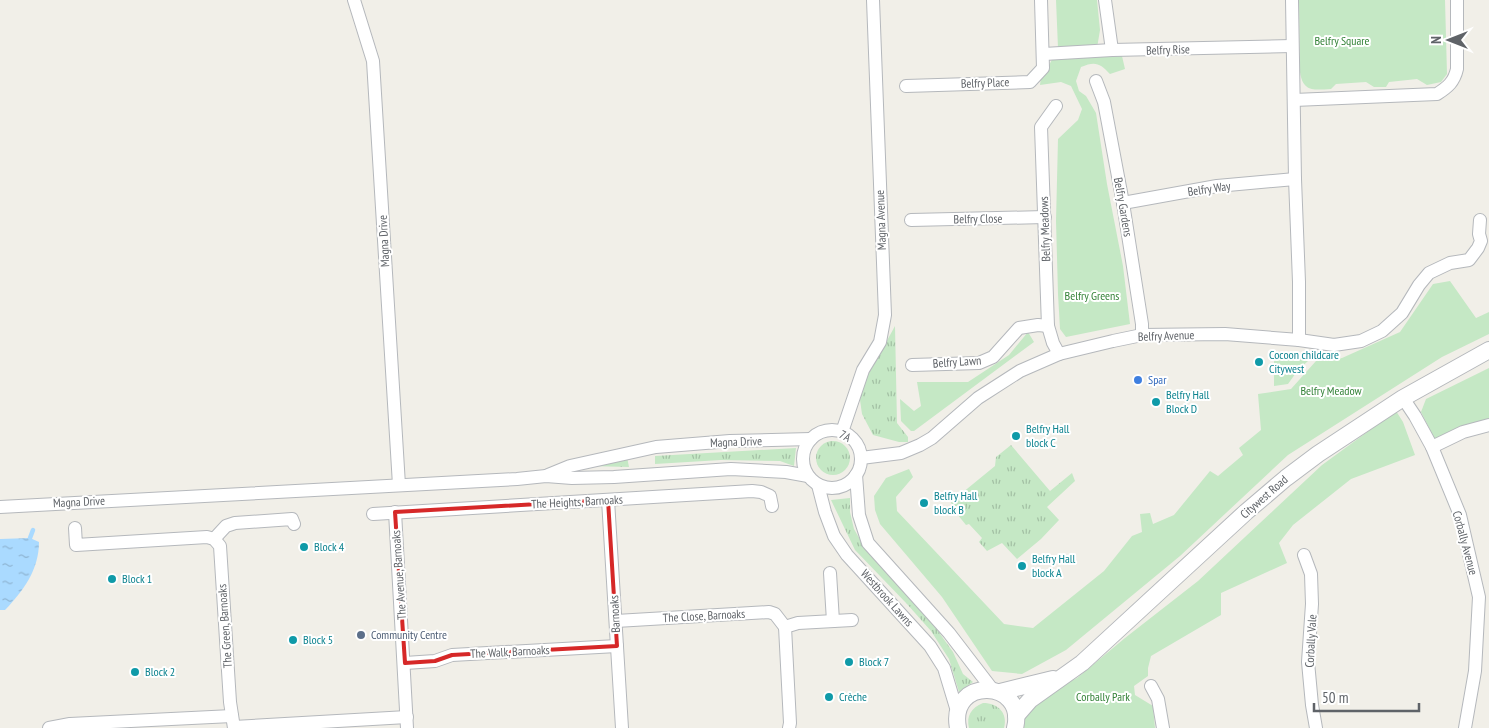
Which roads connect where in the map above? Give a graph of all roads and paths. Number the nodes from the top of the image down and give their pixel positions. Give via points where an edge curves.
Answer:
1 (354, 0) edge
2 (873, 0) edge
3 (1041, 0) edge
4 (1105, 0) edge
5 (1292, 0) edge
6 (1456, 0) edge
7 (1292, 46) junction
8 (1112, 50) junction
9 (1044, 54) junction
10 (1096, 81) dead end
11 (906, 86) dead end
12 (1294, 100) junction
13 (1056, 106) dead end
14 (1295, 179) junction
15 (1123, 203) junction
16 (1045, 217) junction
17 (911, 220) dead end
18 (1480, 220) dead end
19 (1048, 326) junction
20 (1142, 335) junction
21 (1299, 340) junction
22 (1489, 350) edge
23 (1058, 354) junction
24 (912, 365) dead end
25 (1403, 398) junction
26 (1489, 425) edge
27 (842, 432) junction
28 (811, 439) junction
29 (1432, 447) junction
30 (861, 458) junction
31 (856, 475) junction
32 (546, 476) junction
33 (813, 480) junction
34 (399, 485) junction
35 (608, 500) junction
36 (772, 506) dead end
37 (0, 507) edge
38 (395, 512) junction
39 (373, 514) dead end
40 (294, 524) dead end
41 (75, 528) dead end
42 (214, 539) junction
43 (1304, 555) dead end
44 (830, 573) dead end
45 (1484, 597) edge
46 (852, 620) dead end
47 (616, 621) junction
48 (832, 621) junction
49 (785, 627) junction
50 (617, 646) junction
51 (405, 663) junction
52 (1063, 676) junction
53 (1151, 686) dead end
54 (996, 691) junction
55 (954, 721) edge
56 (1016, 722) edge
57 (407, 723) edge
58 (233, 724) edge
59 (789, 726) edge
60 (50, 728) edge
61 (622, 728) edge
62 (1163, 728) edge
63 (1316, 728) edge
64 (1465, 728) edge

1 - 34 street, Magna Drive via 373,61
2 - 27 street, Magna Avenue via 885,315 880,342 863,370
3 - 9 street
4 - 8 street
5 - 7 street
6 - 12 street via 1457,69 1455,80 1448,88 1437,94
7 - 8 street, Belfry Rise
7 - 12 street
8 - 9 street, Belfry Rise
9 - 11 street, Belfry Place via 1043,68 1030,82
10 - 15 street, Belfry Gardens via 1104,102
12 - 14 street
13 - 16 street, Belfry Meadows via 1042,127
14 - 15 street, Belfry Way via 1217,186
14 - 21 street
15 - 20 street, Belfry Gardens
16 - 17 street, Belfry Close
16 - 19 street, Belfry Meadows
18 - 21 street, Belfry Avenue via 1481,241 1469,260 1450,263 1428,273 1402,313 1382,331 1361,341 1334,345
19 - 23 street, Belfry Meadows
19 - 24 street, Belfry Lawn via 1019,328 993,357 979,363
20 - 21 street, Belfry Avenue via 1225,334
20 - 23 street, Belfry Avenue
22 - 25 street, Citywest Road
23 - 30 street, Belfry Avenue via 1020,371 985,394 920,446 901,453
25 - 29 street, Corbally Avenue
25 - 52 street, Citywest Road via 1286,478 1082,664
26 - 29 street via 1463,432
27 - 28 street, 7A via 826,431
27 - 30 street, 7A via 856,442
28 - 32 street, Magna Drive via 656,447 570,466
28 - 33 street via 806,445 803,461
29 - 45 street, Corbally Avenue via 1460,515
30 - 31 street
31 - 33 street via 850,482 835,488 826,488
31 - 54 street, Westbrook Lawns via 859,515 868,543
32 - 33 street, Magna Drive via 614,477 731,469 786,472
32 - 34 street, Magna Drive
33 - 55 street, Westbrook Lawns via 834,536 930,646 944,668
34 - 37 street, Magna Drive
35 - 36 street, The Heights, Barnoaks via 752,491 770,496
35 - 38 street, The Heights, Barnoaks
35 - 47 street, Barnoaks
38 - 39 street, The Heights, Barnoaks
38 - 51 street, The Avenue, Barnoaks
40 - 42 street via 292,519 235,523 226,526
41 - 42 street via 76,544
42 - 58 street, The Green, Barnoaks via 220,546
43 - 63 street, Corbally Vale via 1311,574 1308,662
44 - 48 street
45 - 64 street, Corbally Avenue
46 - 48 street
47 - 49 street, The Close, Barnoaks via 769,612 775,614
47 - 50 street, Barnoaks
48 - 49 street
49 - 59 street
50 - 51 street, The Walk, Barnoaks via 452,655 435,661
50 - 61 street, Barnoaks
51 - 57 street, The Avenue, Barnoaks
52 - 54 street, Citywest Road
52 - 56 street, Citywest Road via 1030,700
53 - 62 street via 1158,699
54 - 55 street, Citywest Road via 983,689 967,696
54 - 56 street via 1014,706
57 - 58 street
58 - 60 street via 70,724

